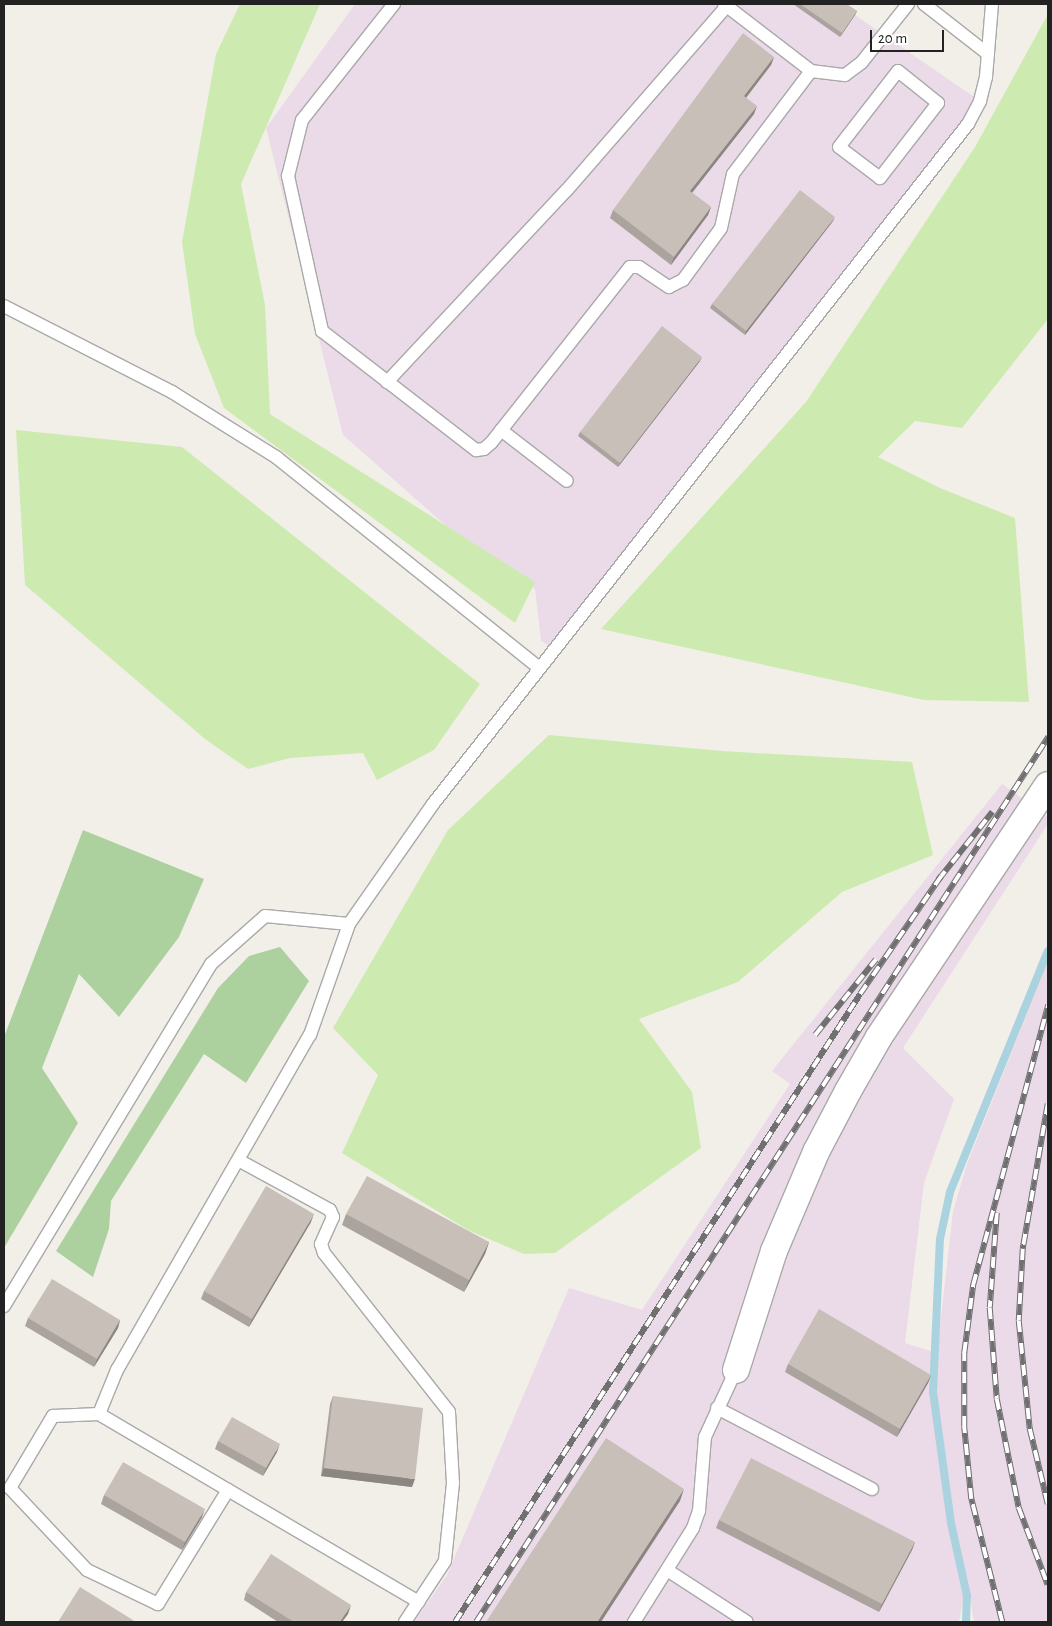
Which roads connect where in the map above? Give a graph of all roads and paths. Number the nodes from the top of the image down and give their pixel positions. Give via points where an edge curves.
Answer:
1 (394, 4) edge
2 (908, 4) edge
3 (924, 4) edge
4 (992, 4) edge
5 (726, 5) edge
6 (988, 54) junction
7 (811, 71) junction
8 (898, 71) joint
9 (4, 306) edge
10 (387, 382) junction
11 (502, 430) junction
12 (567, 480) dead end
13 (539, 668) junction
14 (1048, 785) edge
15 (349, 924) junction
16 (240, 1161) junction
17 (4, 1306) edge
18 (736, 1370) joint
19 (716, 1408) junction
20 (99, 1414) junction
21 (872, 1488) dead end
22 (228, 1490) junction
23 (667, 1570) junction
24 (419, 1602) junction
25 (405, 1622) edge
26 (634, 1622) edge
27 (747, 1622) edge

1 - 10 lane via 302,120 288,176 322,331
2 - 7 lane via 854,71 845,75
3 - 6 lane
4 - 6 lane
5 - 7 lane
5 - 10 lane via 566,191
6 - 13 lane via 980,101 968,124
7 - 11 lane via 733,174 721,228 684,280 669,287 639,267 630,267
8 - 8 lane via 839,147 880,178 938,103
9 - 13 lane via 172,392 276,457
10 - 11 lane via 476,450 484,450
11 - 12 lane
13 - 15 lane via 433,804
14 - 18 street via 879,1037 839,1108 816,1152 774,1251
15 - 16 lane via 310,1035
15 - 17 lane via 265,916 211,964
16 - 20 lane via 117,1370
16 - 24 lane via 330,1210 332,1217 321,1244 324,1253 449,1412 453,1483 449,1540 445,1561
18 - 19 lane
19 - 21 lane
19 - 23 lane via 705,1437 699,1511 694,1528
20 - 22 lane
20 - 22 lane via 53,1416 10,1488 87,1570 158,1604
22 - 24 lane
23 - 26 lane
23 - 27 lane
24 - 25 lane

